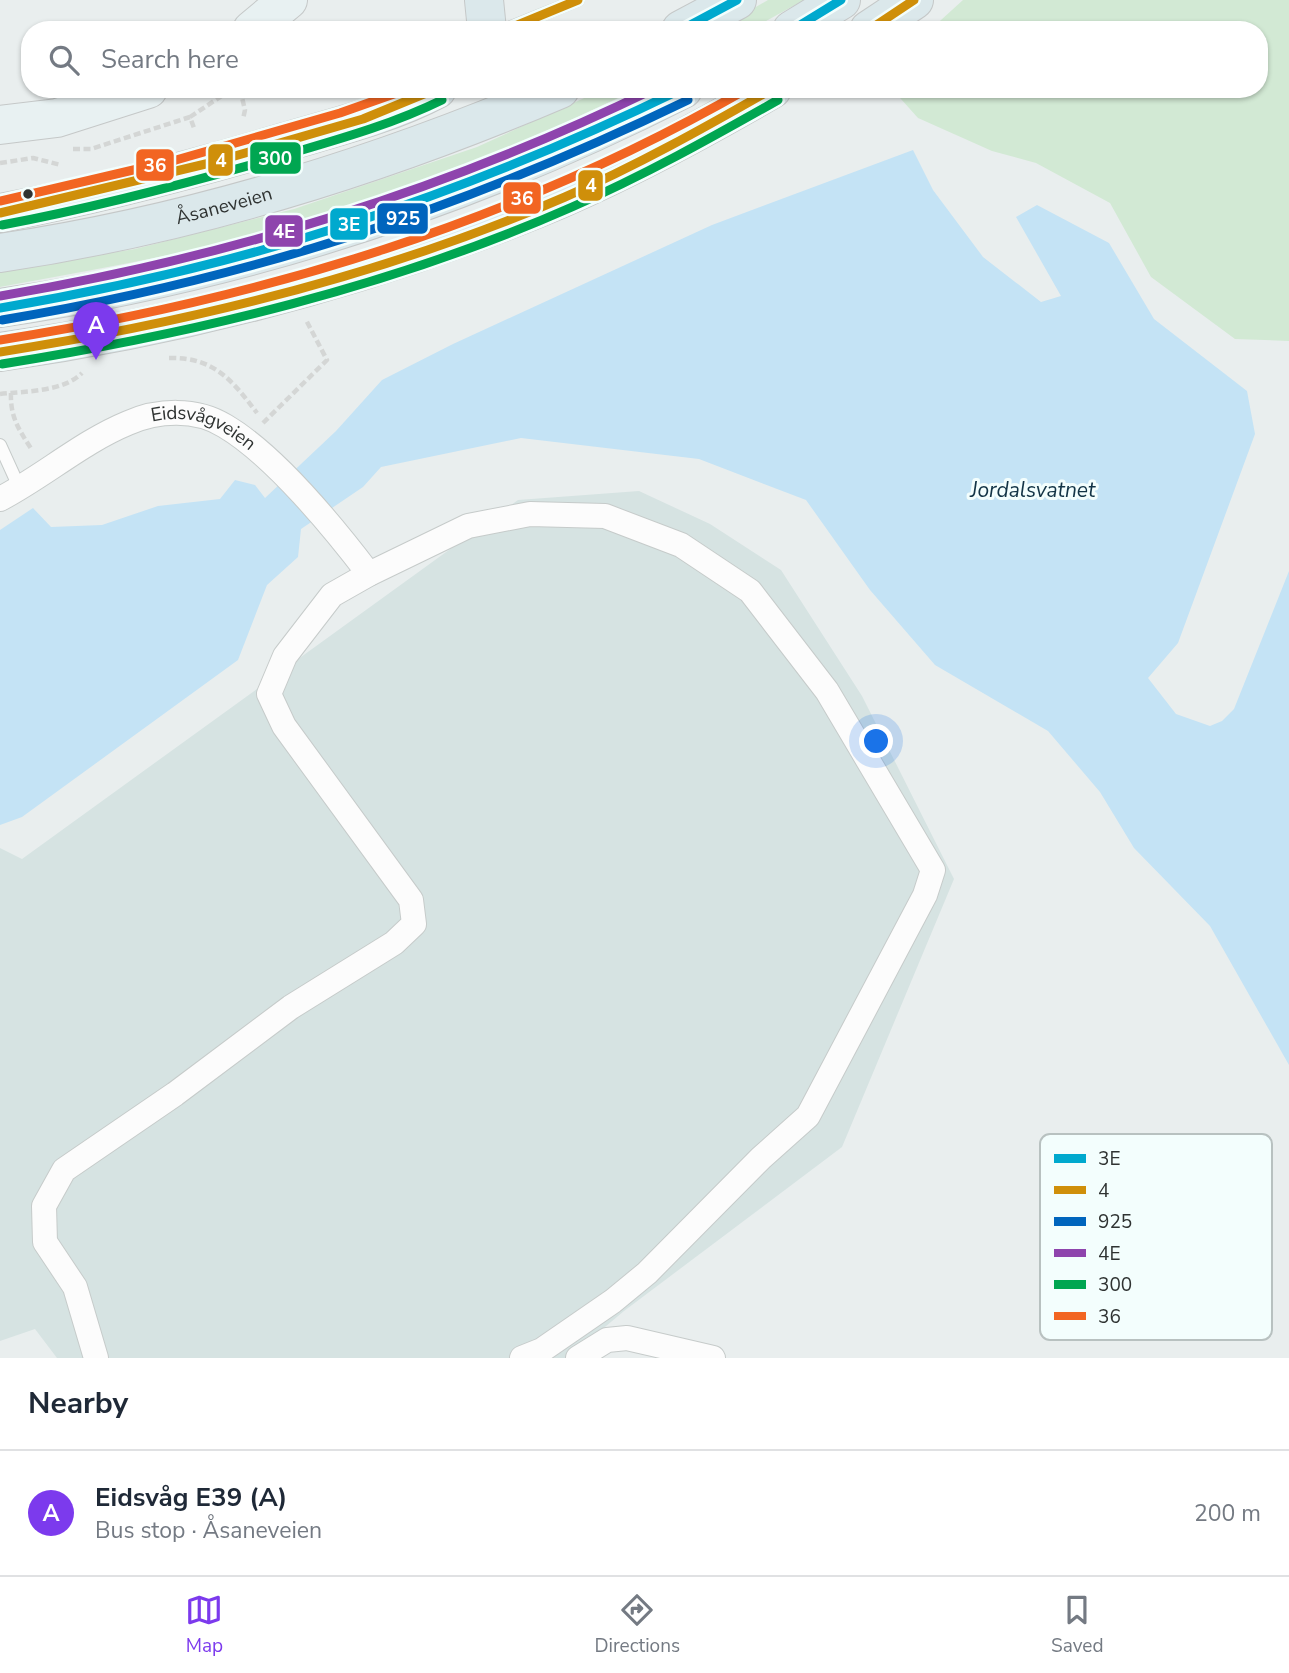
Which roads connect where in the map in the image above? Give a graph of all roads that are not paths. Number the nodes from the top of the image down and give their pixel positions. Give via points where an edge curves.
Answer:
1 (288, 0) edge
2 (484, 0) edge
3 (578, 0) edge
4 (737, 0) edge
5 (841, 0) edge
6 (914, 0) edge
7 (263, 21) edge
8 (486, 21) edge
9 (526, 21) edge
10 (698, 21) edge
11 (807, 21) edge
12 (882, 21) edge
13 (120, 98) edge
14 (413, 98) edge
15 (538, 98) edge
16 (664, 98) edge
17 (756, 98) edge
18 (0, 125) edge
19 (0, 212) edge
20 (0, 253) edge
21 (0, 308) edge
22 (0, 352) edge
23 (0, 445) edge
24 (10, 494) edge
25 (369, 574) junction
26 (96, 1358) edge
27 (522, 1358) edge
28 (578, 1358) edge
29 (713, 1358) edge

1 - 7 main road
2 - 8 highway
3 - 9 lane
4 - 10 highway
5 - 11 highway
6 - 12 highway
13 - 18 main road via 57,118
14 - 19 highway via 334,128 221,161 112,190
15 - 20 highway, Åsaneveien via 419,146 307,184 115,233
16 - 21 highway via 528,162 323,235 214,265
17 - 22 highway via 660,151 537,209 430,247 194,318
23 - 24 lane
24 - 25 street, Eidsvågveien via 129,423 164,412 191,414 223,424 246,440 334,527
25 - 26 street via 332,595 285,656 269,694 284,726 411,900 414,924 394,943 291,1007 64,1170 44,1206 46,1242 75,1287
25 - 27 street via 468,526 530,514 605,516 681,545 751,591 827,691 933,870 925,895 808,1116 647,1273 542,1350
28 - 29 street via 607,1340 627,1338

